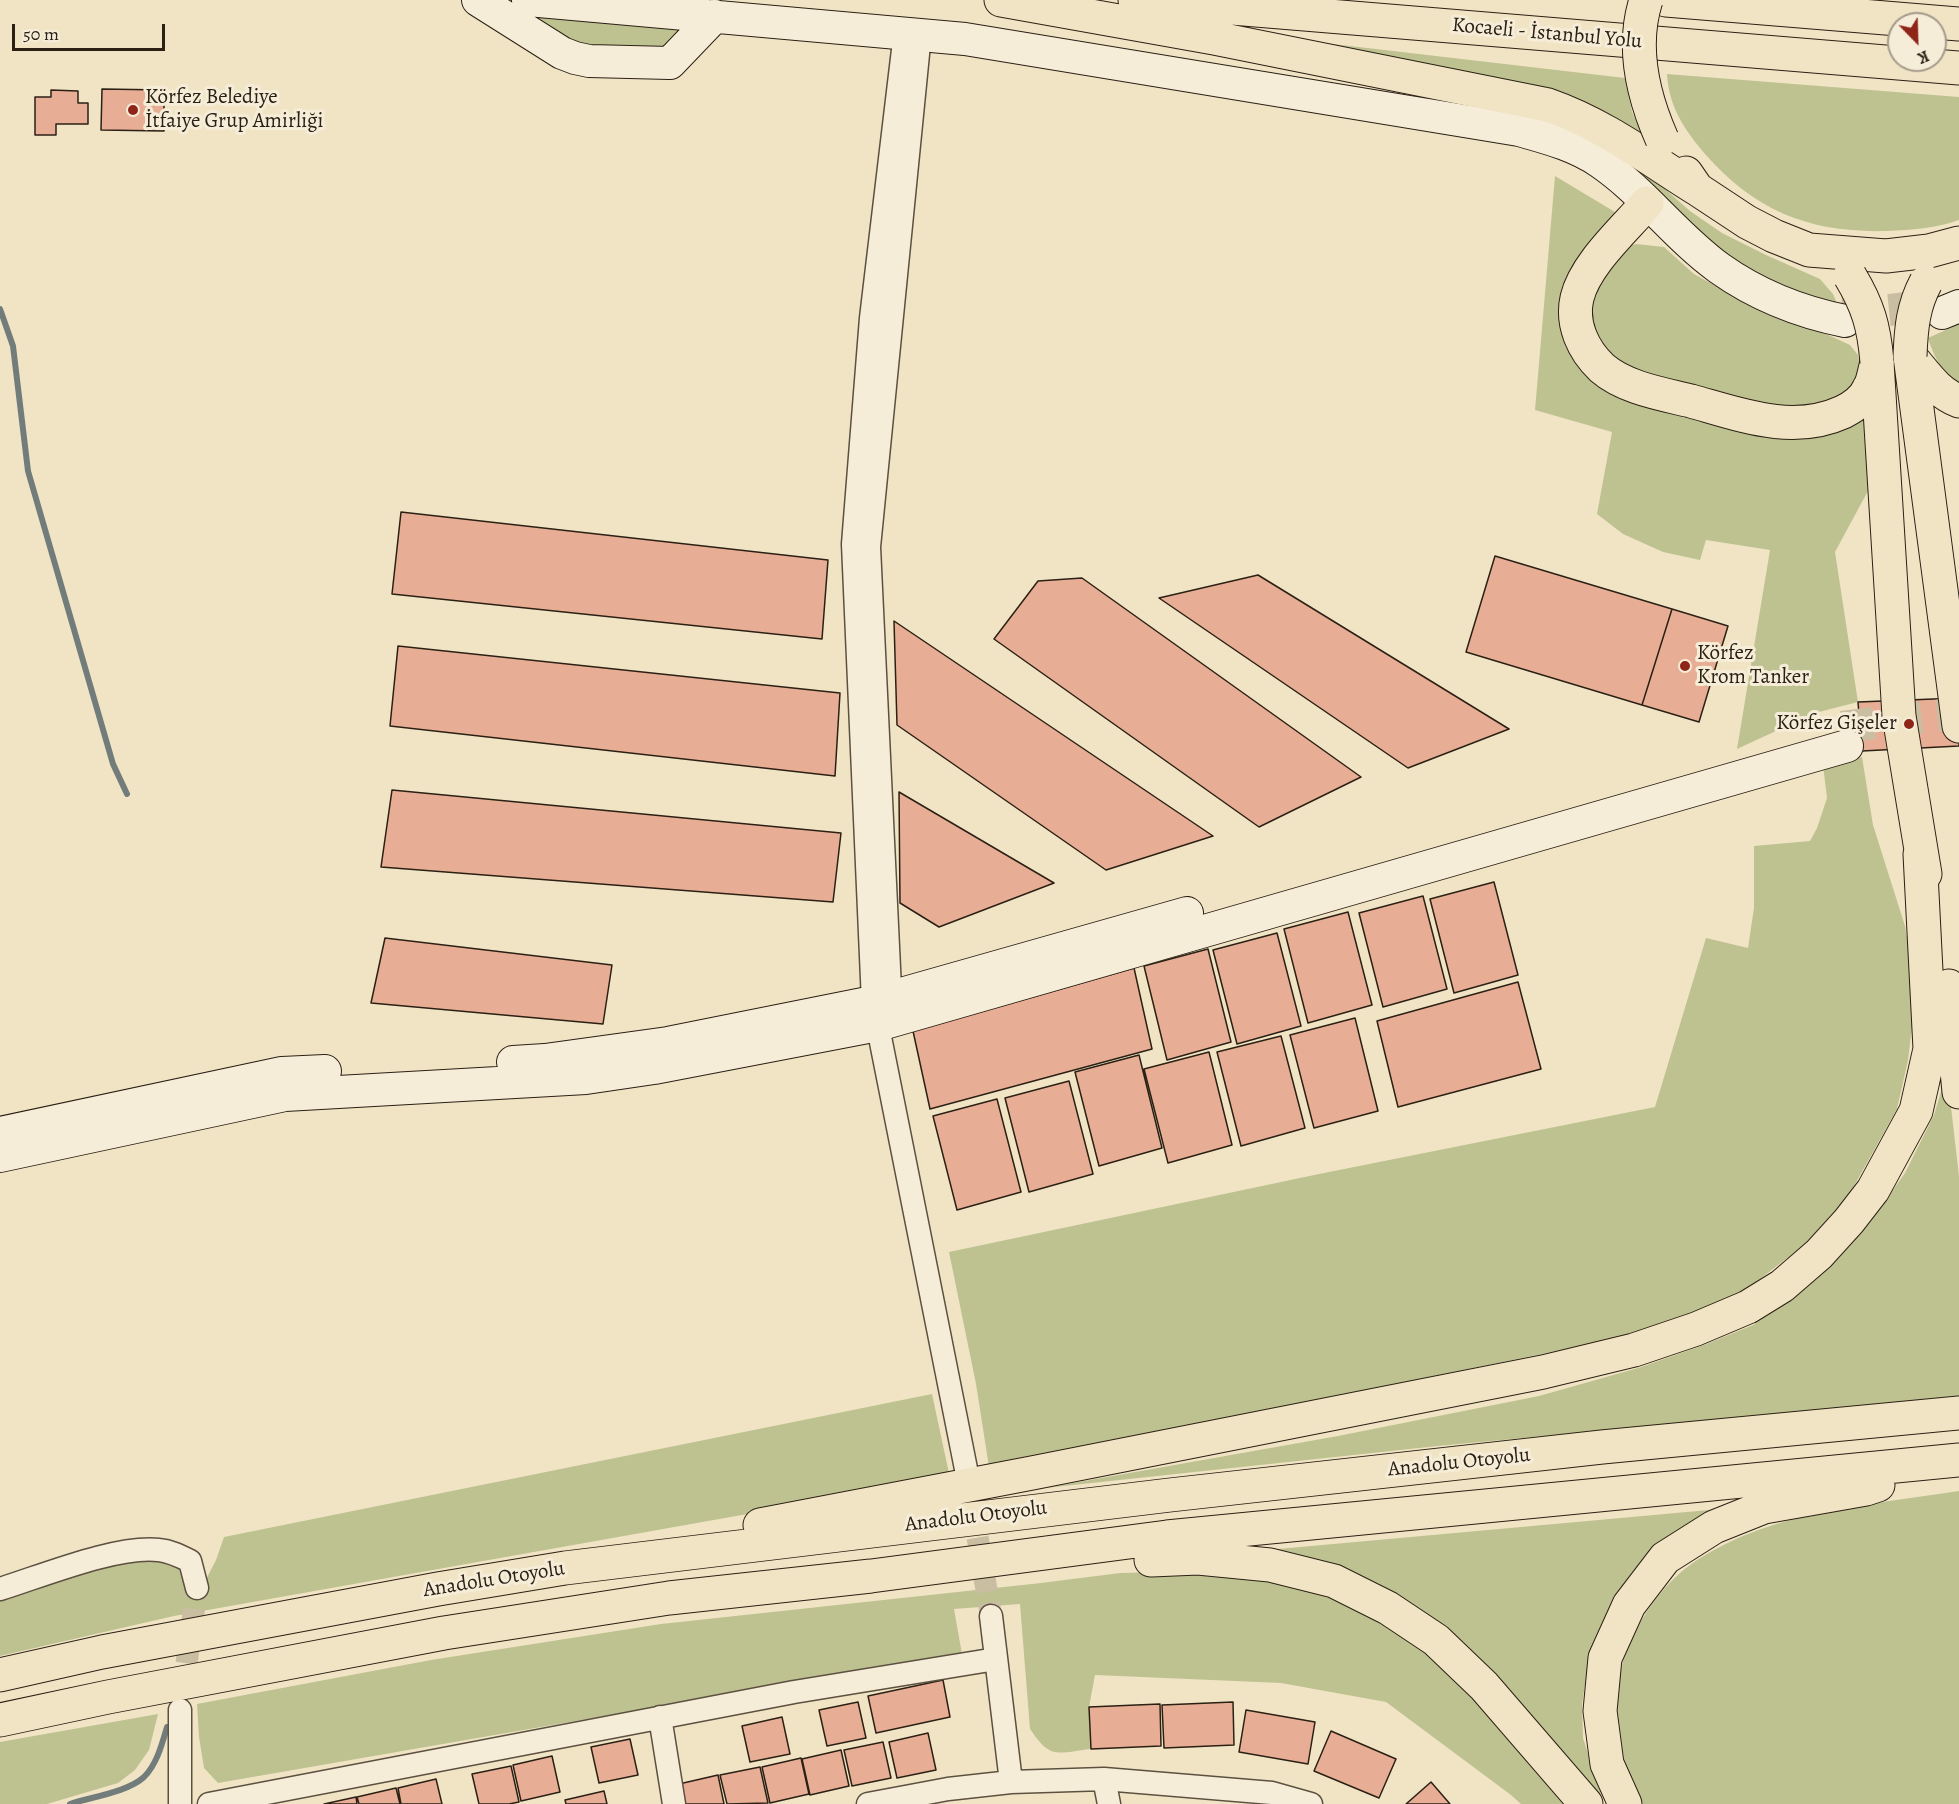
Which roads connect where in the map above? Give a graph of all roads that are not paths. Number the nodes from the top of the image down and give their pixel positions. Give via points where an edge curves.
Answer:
1 (478, 0) edge
2 (528, 0) edge
3 (1001, 0) edge
4 (1135, 0) edge
5 (1646, 0) edge
6 (1666, 0) edge
7 (715, 16) junction
8 (1959, 24) edge
9 (913, 34) junction
10 (1959, 68) edge
11 (1697, 189) junction
12 (1647, 203) junction
13 (1959, 243) edge
14 (1809, 250) junction
15 (1959, 255) edge
16 (1947, 298) edge
17 (1910, 356) junction
18 (1877, 362) junction
19 (1959, 401) edge
20 (1959, 726) edge
21 (1845, 736) tunnel mouth
22 (1920, 854) junction
23 (883, 1011) junction
24 (1959, 1092) edge
25 (0, 1133) edge
26 (0, 1156) edge
27 (1959, 1413) edge
28 (1954, 1460) edge
29 (565, 1568) junction
30 (871, 1576) junction
31 (197, 1588) tunnel mouth
32 (0, 1589) edge
33 (990, 1616) tunnel mouth
34 (996, 1659) junction
35 (0, 1675) edge
36 (180, 1710) tunnel mouth
37 (660, 1717) junction
38 (0, 1720) edge
39 (1104, 1779) junction
40 (1011, 1782) junction
41 (1273, 1798) edge
42 (874, 1803) edge
43 (180, 1804) edge
44 (209, 1804) edge
45 (675, 1804) edge
46 (1109, 1804) edge
47 (1311, 1804) edge
48 (1586, 1804) edge
49 (1625, 1804) edge

1 - 7 main road via 562,53 589,61 670,63
2 - 7 main road
3 - 11 highway via 1548,105 1600,127
4 - 10 highway, Kocaeli - İstanbul Yolu
5 - 11 highway, bridge via 1639,42 1650,112 1662,139
6 - 8 highway
7 - 9 main road
9 - 12 main road via 965,39 1519,130 1553,139 1599,161
9 - 12 main road via 922,18 945,16 1545,123 1575,132 1610,153 1709,243 1778,286 1843,316 1816,315 1739,282 1694,248
9 - 23 street via 871,318 853,544
11 - 14 highway via 1747,222
12 - 18 highway via 1597,261 1577,298 1579,337 1589,353 1617,378 1758,420 1816,422 1852,408 1862,399 1870,388
13 - 14 highway via 1886,256
14 - 18 highway, bridge via 1850,276 1870,316
15 - 16 highway
16 - 17 highway, bridge via 1918,297
17 - 19 highway via 1936,387
17 - 20 highway
18 - 22 highway via 1899,716
21 - 23 main road
22 - 24 highway via 1948,977
22 - 29 highway via 1930,1049 1916,1111 1873,1190 1850,1221 1819,1254 1748,1307 1634,1350 1543,1372 804,1515
23 - 23 street via 967,1474 974,1436
23 - 25 main road via 545,1060 282,1073
23 - 26 main road via 654,1068 586,1078 285,1095
27 - 29 highway, Anadolu Otoyolu via 1590,1448
28 - 30 highway via 1167,1537
28 - 49 highway via 1866,1489 1764,1507 1714,1527 1665,1558 1629,1605 1605,1658 1600,1711 1607,1764
29 - 35 highway, Anadolu Otoyolu via 113,1650
30 - 38 highway via 669,1598 444,1633
30 - 48 highway via 1198,1558 1270,1565 1334,1581 1389,1608 1436,1640 1484,1686
31 - 32 street via 190,1561 160,1550 136,1550
33 - 34 street
34 - 37 street
34 - 40 street
36 - 43 street
37 - 44 street
37 - 45 street
39 - 40 street
39 - 41 street
39 - 46 street
40 - 42 street
41 - 47 street

